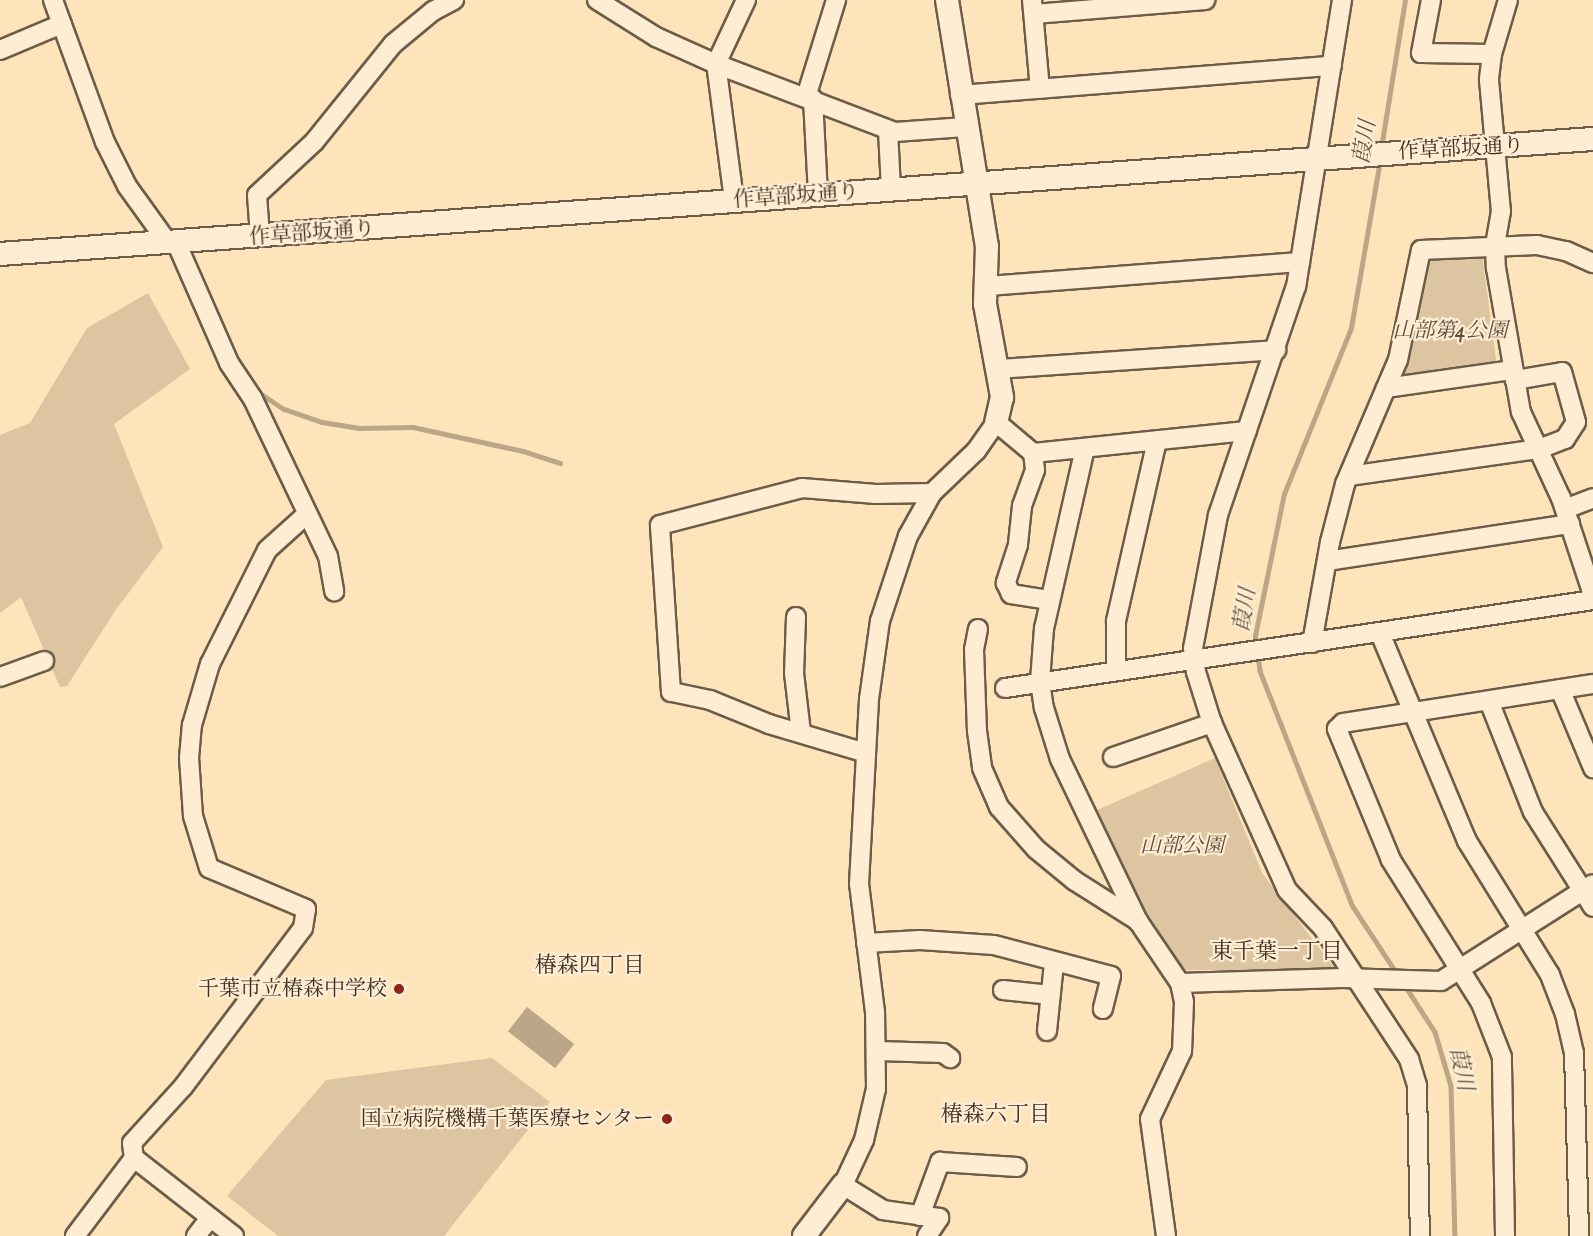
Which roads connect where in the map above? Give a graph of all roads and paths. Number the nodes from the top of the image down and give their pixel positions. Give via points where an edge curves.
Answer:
1 (53, 0) edge
2 (454, 0) edge
3 (597, 0) edge
4 (746, 0) edge
5 (836, 0) edge
6 (947, 0) edge
7 (1205, 0) edge
8 (1342, 0) edge
9 (1431, 0) edge
10 (1508, 0) edge
11 (424, 7) edge
12 (1033, 7) edge
13 (62, 24) junction
14 (0, 50) edge
15 (1492, 54) junction
16 (716, 64) junction
17 (1332, 66) junction
18 (1040, 89) junction
19 (960, 95) junction
20 (810, 98) junction
21 (965, 127) junction
22 (888, 130) junction
23 (1593, 139) edge
24 (1494, 148) junction
25 (1316, 159) junction
26 (974, 185) junction
27 (891, 190) junction
28 (818, 195) junction
29 (734, 200) junction
30 (260, 236) junction
31 (172, 243) junction
32 (1495, 245) junction
33 (0, 254) edge
34 (1300, 262) junction
35 (1593, 263) edge
36 (987, 286) junction
37 (1276, 350) junction
38 (998, 369) junction
39 (1514, 375) junction
40 (1386, 388) junction
41 (996, 422) junction
42 (1247, 431) junction
43 (1157, 441) junction
44 (1085, 448) junction
45 (1539, 449) junction
46 (1033, 453) junction
47 (1349, 476) junction
48 (932, 492) junction
49 (1593, 498) edge
50 (307, 514) junction
51 (1568, 517) junction
52 (1327, 561) junction
53 (333, 591) dead end
54 (1593, 597) edge
55 (1050, 600) junction
56 (796, 616) dead end
57 (978, 629) dead end
58 (1380, 633) junction
59 (1312, 644) junction
60 (1194, 659) junction
61 (44, 662) dead end
62 (1116, 670) junction
63 (0, 677) edge
64 (1040, 681) junction
65 (1593, 684) edge
66 (1005, 688) dead end
67 (1560, 689) junction
68 (1489, 701) junction
69 (1415, 713) junction
70 (1212, 723) junction
71 (801, 733) junction
72 (866, 753) junction
73 (1113, 757) dead end
74 (1593, 768) edge
75 (1588, 888) edge
76 (1593, 907) edge
77 (1138, 921) junction
78 (1519, 930) junction
79 (866, 943) junction
80 (1054, 963) junction
81 (1460, 971) junction
82 (1356, 978) junction
83 (1180, 983) junction
84 (1003, 990) dead end
85 (1051, 995) junction
86 (1103, 1009) dead end
87 (1047, 1031) dead end
88 (878, 1051) junction
89 (950, 1058) dead end
90 (134, 1158) junction
91 (1017, 1167) dead end
92 (843, 1185) junction
93 (920, 1216) junction
94 (210, 1218) junction
95 (75, 1236) edge
96 (196, 1236) edge
97 (234, 1236) edge
98 (804, 1236) edge
99 (927, 1236) edge
100 (1166, 1236) edge
101 (1420, 1236) edge
102 (1505, 1236) edge
103 (1579, 1236) edge

1 - 13 street
2 - 11 street
3 - 16 street via 656,37
4 - 16 street
5 - 20 street
6 - 19 street
7 - 12 street
8 - 17 street
9 - 15 street via 1421,53
10 - 15 street
11 - 30 street via 314,142 257,195
12 - 18 street
13 - 14 street
13 - 31 street via 105,142 127,186
15 - 24 street via 1489,80
16 - 20 street
16 - 29 street
17 - 18 street
17 - 25 street
18 - 19 street
19 - 21 street
20 - 22 street
20 - 28 street
21 - 22 street
21 - 26 street
22 - 27 street
23 - 24 street, 作草部坂通り
24 - 25 street, 作草部坂通り
24 - 32 street via 1501,211
25 - 26 street, 作草部坂通り
25 - 34 street
26 - 27 street, 作草部坂通り
26 - 36 street via 987,246
27 - 28 street, 作草部坂通り
28 - 29 street, 作草部坂通り
29 - 30 street, 作草部坂通り
30 - 31 street, 作草部坂通り
31 - 33 street, 作草部坂通り
31 - 50 street
32 - 35 street via 1551,246
32 - 39 street
32 - 40 street via 1420,250 1398,360
34 - 36 street
34 - 37 street via 1291,307
36 - 38 street via 985,304
37 - 38 street
37 - 42 street
38 - 41 street via 1002,397
39 - 40 street
39 - 45 street via 1521,412
39 - 45 street via 1562,372 1576,422 1565,439
40 - 47 street
41 - 46 street
41 - 48 street via 976,451
42 - 43 street
42 - 60 street via 1218,515 1198,614
43 - 44 street
43 - 62 street via 1116,621
44 - 46 street
44 - 55 street
45 - 47 street
45 - 51 street
46 - 55 street via 1035,470 1022,506 1018,545 1006,583 1011,594
47 - 52 street
48 - 71 street via 876,494 802,488 660,525 671,692 710,700
48 - 72 street via 908,536 880,621
49 - 51 street
50 - 53 street via 328,556
50 - 90 street via 267,550 210,664 192,724 189,758 193,816 208,868 306,909 303,927 189,1079 132,1143
51 - 52 street
51 - 54 street
52 - 59 street
54 - 58 street
55 - 64 street
56 - 71 street via 794,672
57 - 77 street via 974,650 977,731 982,768 999,807 1012,826 1049,860
58 - 59 street
58 - 69 street
59 - 60 street
60 - 62 street
60 - 70 street
61 - 63 street
62 - 64 street
64 - 66 street
64 - 77 street via 1060,759
65 - 67 street
67 - 68 street
67 - 74 street
68 - 69 street
68 - 75 street via 1533,812
69 - 78 street via 1467,841
69 - 81 street via 1343,723 1337,729 1391,860
70 - 73 street
70 - 82 street via 1287,890 1323,927
71 - 72 street
72 - 79 street via 858,844
75 - 76 street
75 - 78 street
77 - 83 street
78 - 81 street
78 - 103 street via 1550,975 1571,1033
79 - 80 street via 955,941 994,945
79 - 88 street
80 - 85 street
80 - 86 street via 1111,976
81 - 82 street via 1441,981
81 - 102 street via 1481,1003 1502,1057
82 - 83 street
82 - 101 street via 1409,1059 1415,1080
83 - 100 street via 1184,1002 1182,1050 1150,1119
84 - 85 street
85 - 87 street
88 - 89 street via 943,1053
88 - 92 street via 872,1113
90 - 94 street
90 - 95 street
91 - 93 street via 940,1162
92 - 93 street via 883,1210
92 - 98 street
93 - 99 street via 939,1218
94 - 96 street
94 - 97 street

